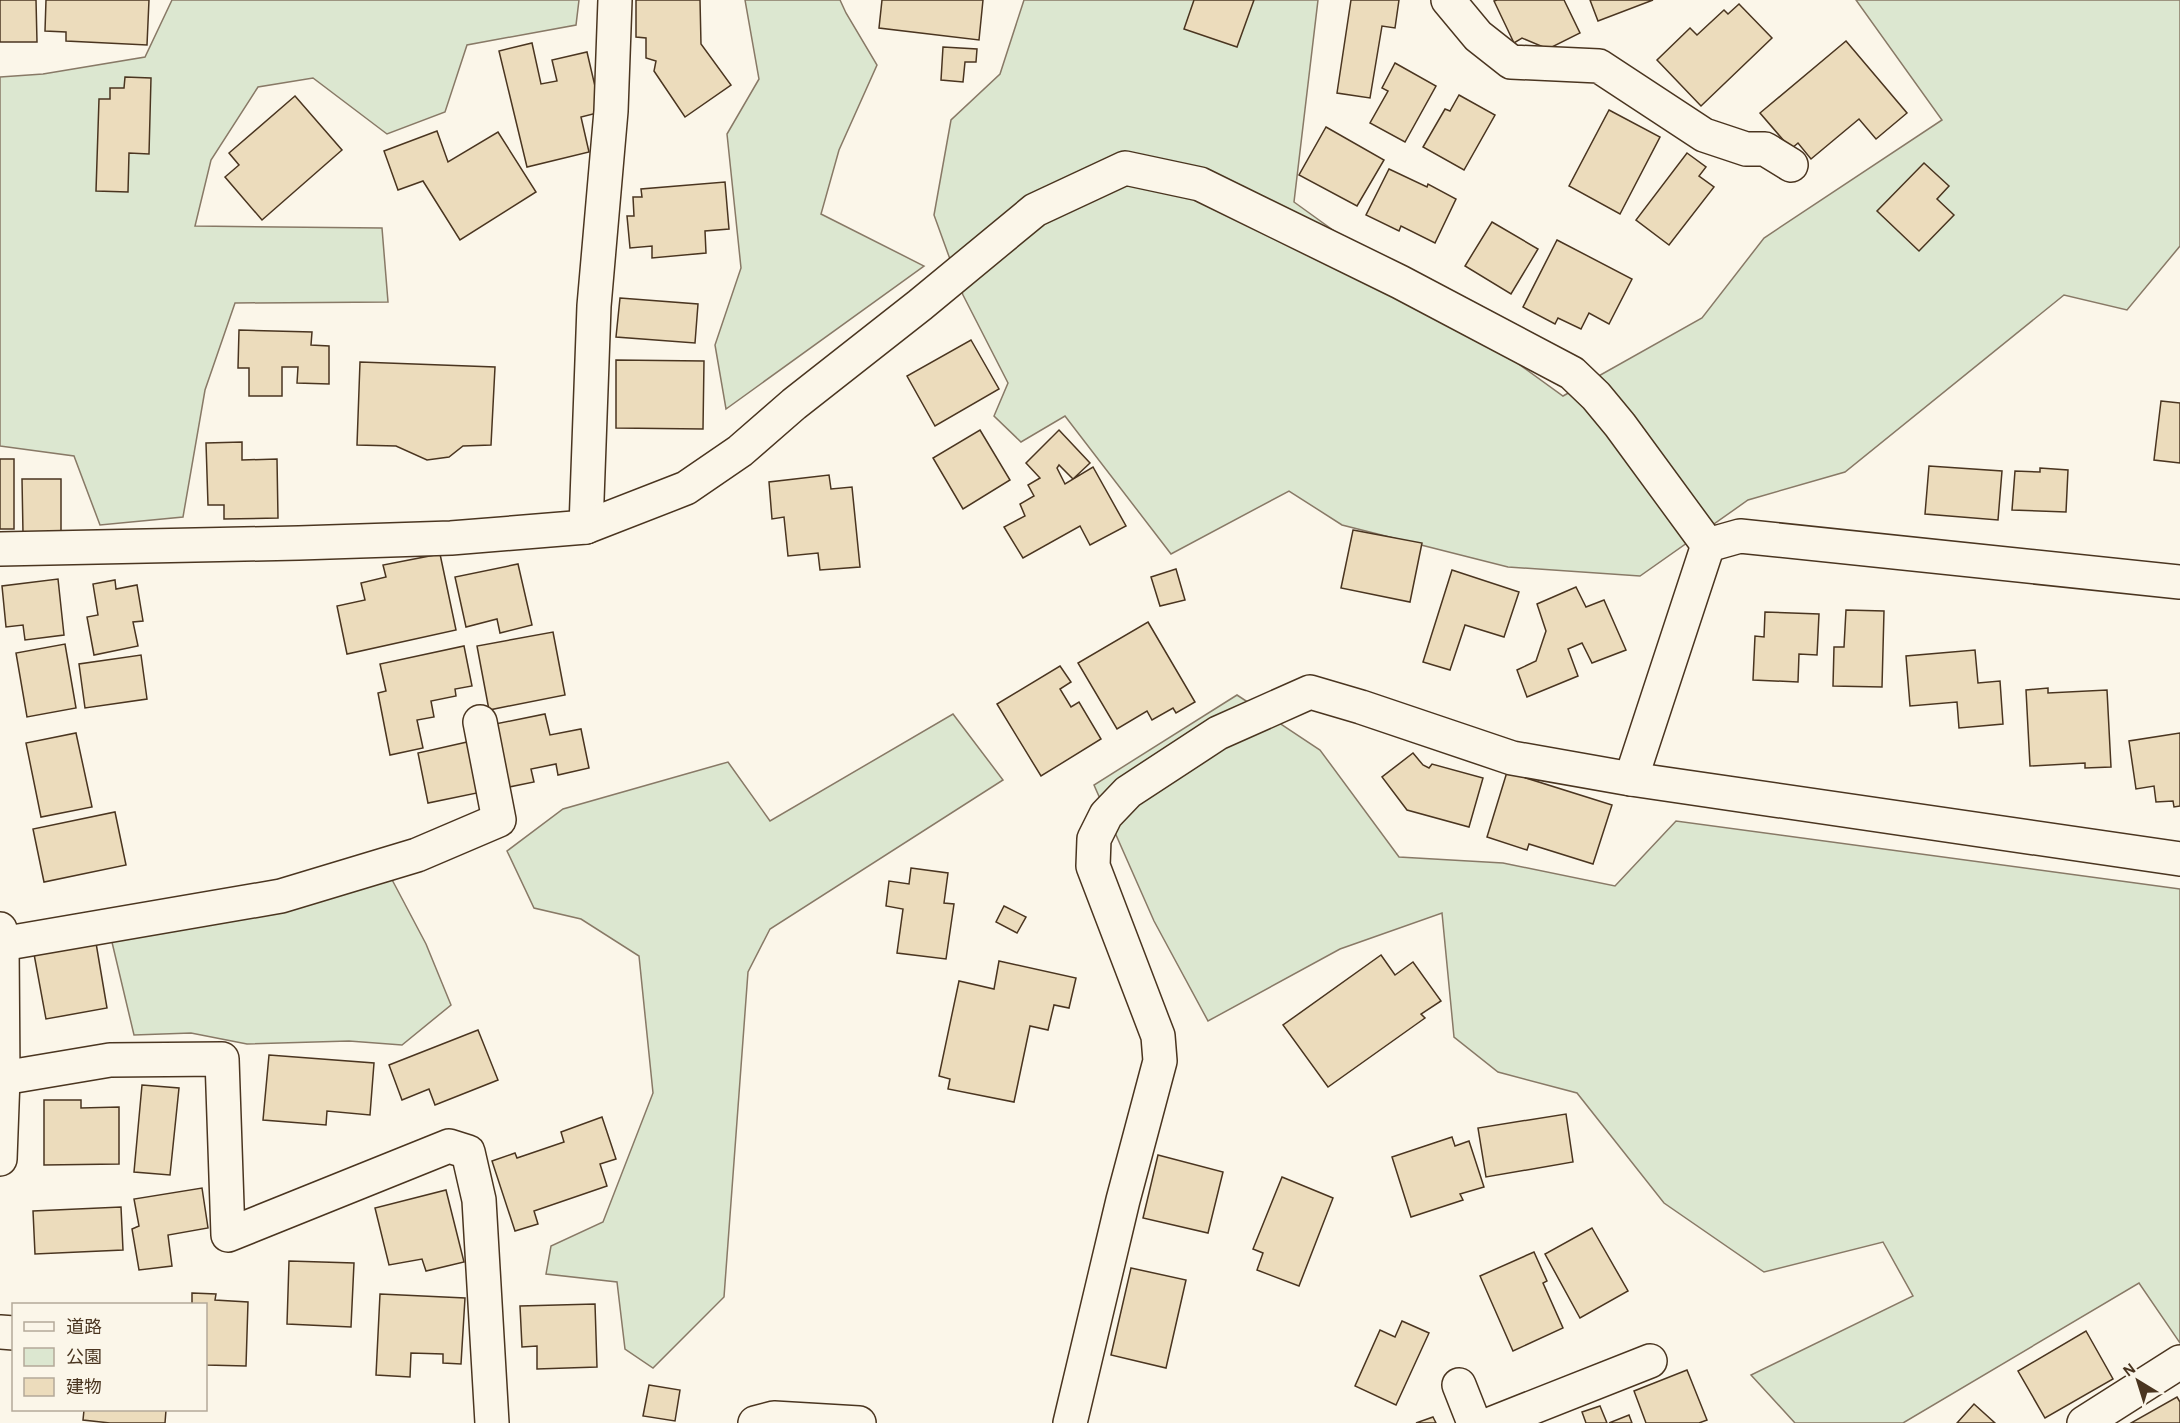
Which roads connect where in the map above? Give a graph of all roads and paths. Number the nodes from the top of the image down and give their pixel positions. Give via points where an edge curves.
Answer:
1 (615, 0) edge
2 (1448, 0) edge
3 (1791, 165) dead end
4 (586, 527) junction
5 (1708, 545) junction
6 (0, 549) edge
7 (2180, 582) edge
8 (480, 722) dead end
9 (1631, 779) junction
10 (2180, 859) edge
11 (1, 937) edge
12 (3, 1078) junction
13 (0, 1159) edge
14 (1650, 1361) dead end
15 (2180, 1362) edge
16 (1459, 1385) dead end
17 (492, 1423) edge
18 (755, 1423) edge
19 (859, 1423) edge
20 (1070, 1423) edge
21 (1474, 1423) edge
22 (1493, 1423) edge
23 (2084, 1423) edge

1 - 4 street via 611,111 594,306
2 - 3 street via 1478,36 1511,62 1599,66 1704,135 1746,149 1765,149
4 - 5 street via 686,488 740,451 1035,210 1125,168 1200,184 1400,282 1572,373 1620,425
4 - 6 street via 440,538
5 - 7 street via 1740,536
5 - 9 street
8 - 11 street via 500,820 417,855 281,896
9 - 10 street
9 - 20 street via 1512,758 1310,692 1218,733 1128,792 1106,815 1094,839 1093,866 1158,1036 1160,1061
11 - 12 street
12 - 13 street
12 - 17 street via 110,1060 222,1059 228,1235 448,1146 468,1152 479,1200
14 - 22 street
15 - 23 street
16 - 21 street
18 - 19 street via 774,1418

